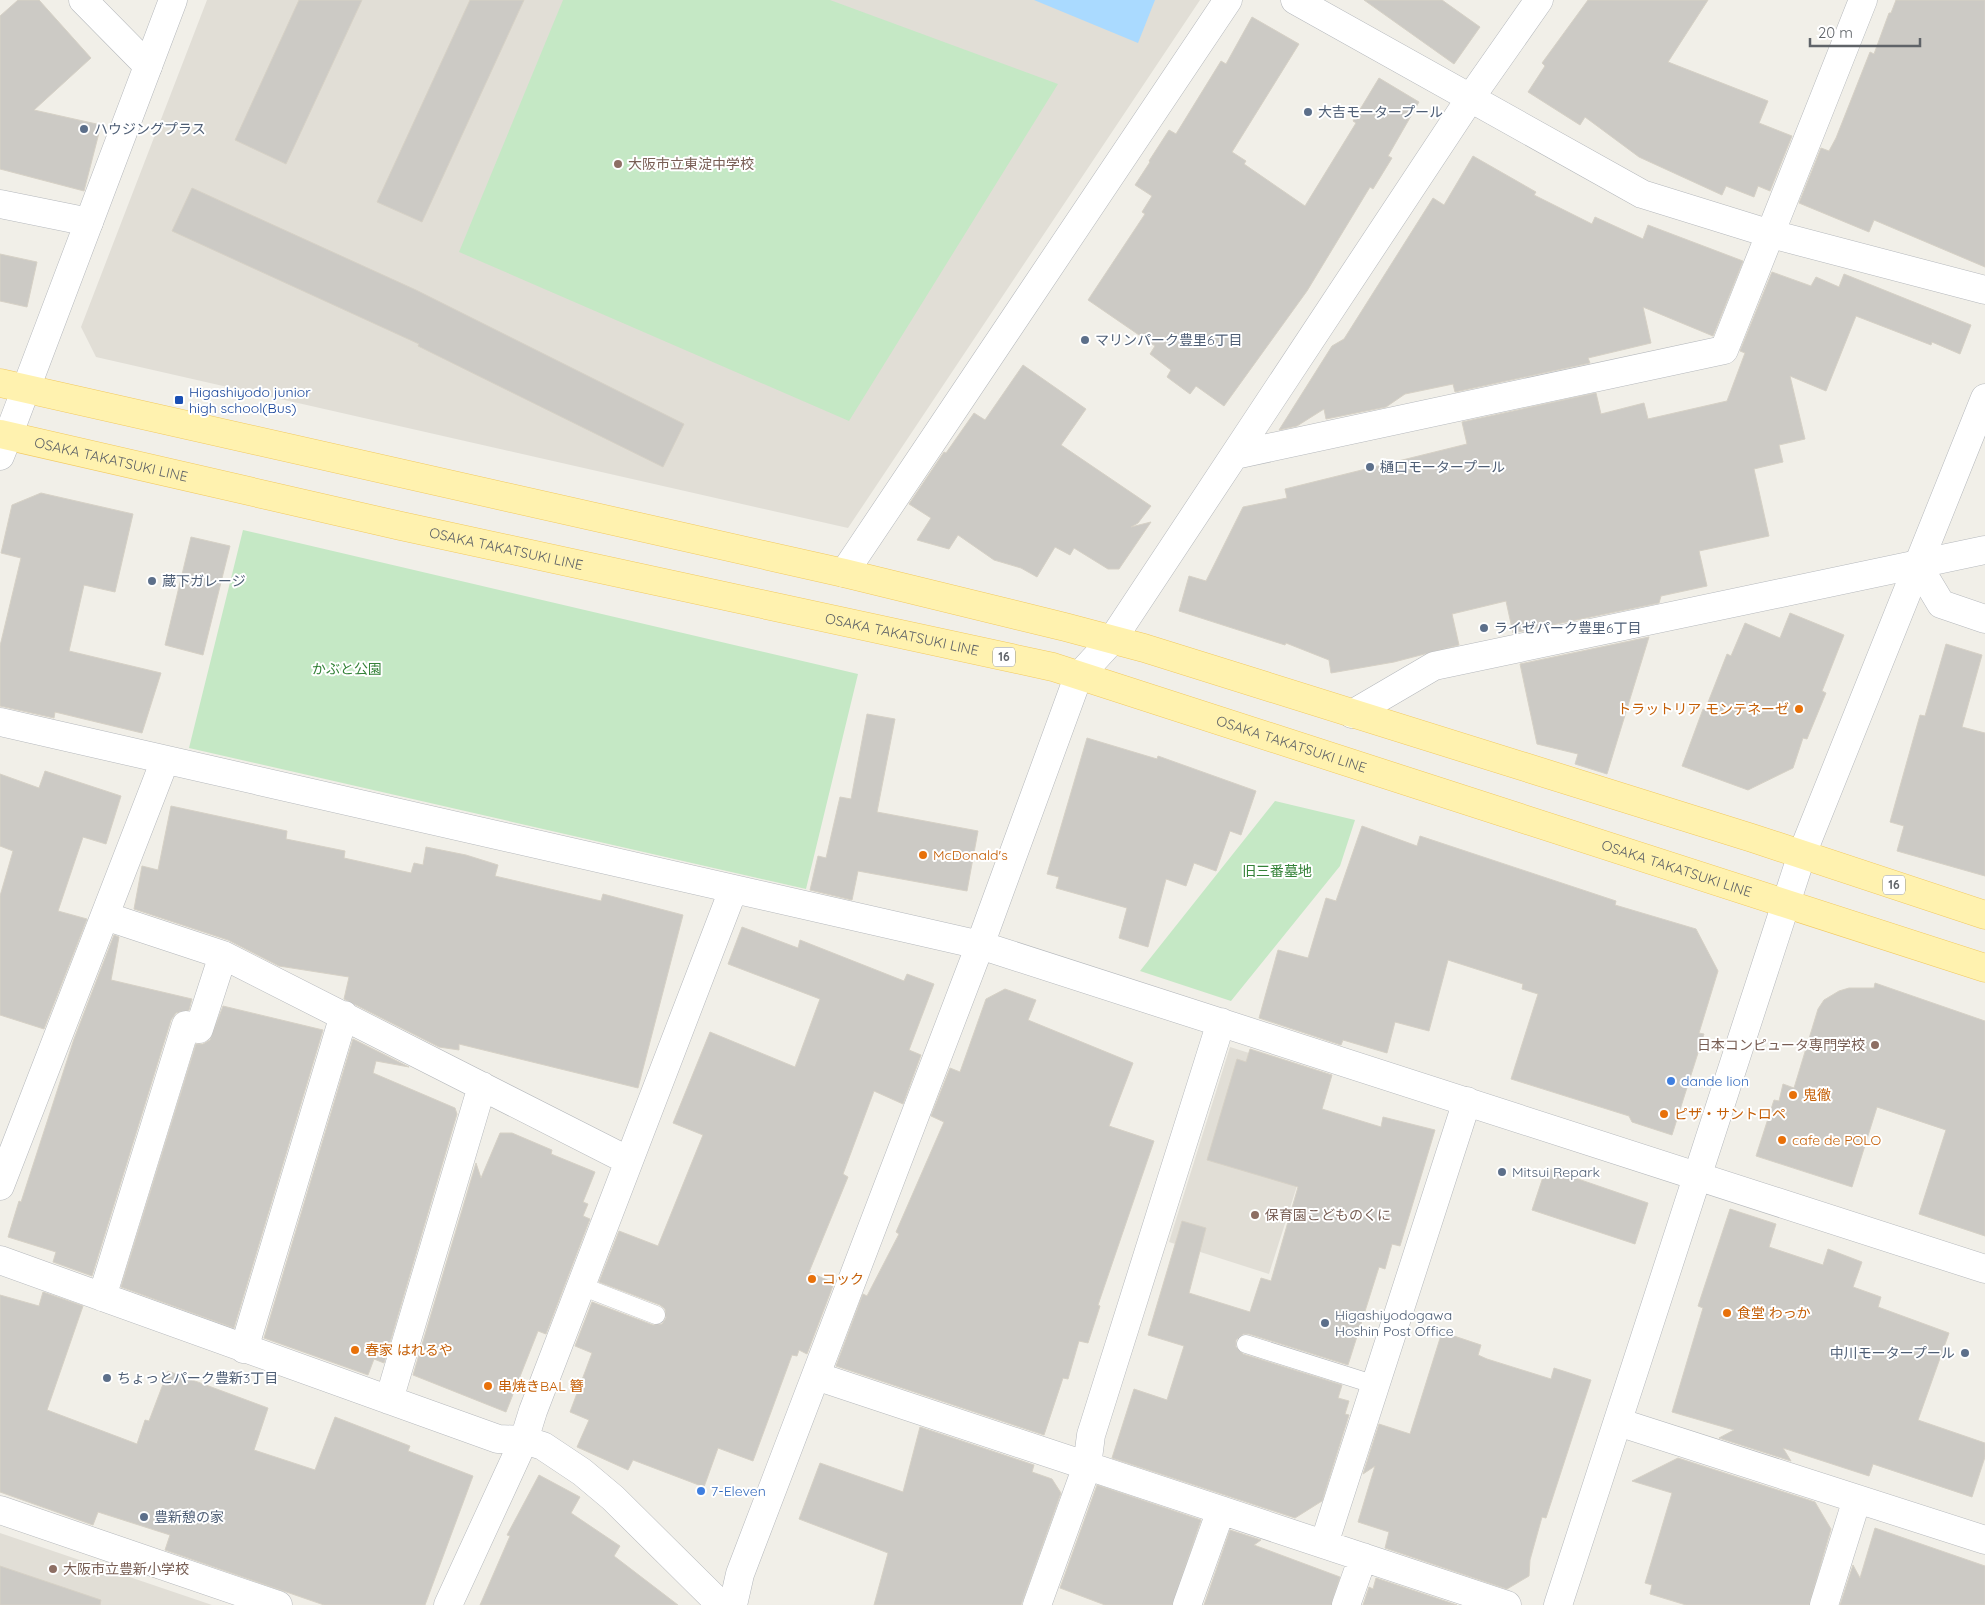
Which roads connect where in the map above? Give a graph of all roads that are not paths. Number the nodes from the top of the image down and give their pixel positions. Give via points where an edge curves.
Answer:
1 (83, 0) edge
2 (173, 0) edge
3 (1228, 0) edge
4 (1539, 0) edge
5 (1863, 0) edge
6 (1302, 2) edge
7 (148, 66) junction
8 (1471, 97) junction
9 (0, 204) edge
10 (89, 222) junction
11 (1771, 234) junction
12 (1985, 290) edge
13 (0, 383) edge
14 (26, 389) junction
15 (1985, 398) edge
16 (3, 442) edge
17 (1235, 455) junction
18 (1985, 550) edge
19 (1917, 564) junction
20 (844, 573) junction
21 (1985, 618) edge
22 (1112, 640) junction
23 (1078, 677) junction
24 (1352, 714) junction
25 (0, 722) edge
26 (165, 760) junction
27 (1802, 854) junction
28 (733, 890) junction
29 (1786, 904) junction
30 (105, 916) junction
31 (1985, 916) edge
32 (980, 946) junction
33 (223, 955) junction
34 (1985, 968) edge
35 (344, 1015) junction
36 (1221, 1022) junction
37 (482, 1086) junction
38 (1467, 1101) junction
39 (629, 1161) junction
40 (1698, 1175) junction
41 (0, 1186) edge
42 (0, 1260) edge
43 (1985, 1269) edge
44 (581, 1286) junction
45 (102, 1297) junction
46 (656, 1315) dead end
47 (1246, 1344) dead end
48 (244, 1349) junction
49 (816, 1376) junction
50 (1376, 1385) junction
51 (389, 1400) junction
52 (1618, 1422) junction
53 (524, 1440) junction
54 (1087, 1466) junction
55 (1857, 1499) junction
56 (0, 1510) edge
57 (1220, 1510) junction
58 (1985, 1540) edge
59 (1324, 1544) junction
60 (1363, 1557) junction
61 (278, 1605) edge
62 (448, 1605) edge
63 (721, 1605) edge
64 (733, 1605) edge
65 (1037, 1605) edge
66 (1187, 1605) edge
67 (1346, 1605) edge
68 (1508, 1605) edge
69 (1558, 1605) edge
70 (1824, 1605) edge

1 - 7 street
2 - 7 street
3 - 20 street
4 - 8 street
5 - 11 street
6 - 8 street
7 - 10 street
8 - 11 street via 1642,194
8 - 17 street
9 - 10 street
10 - 14 street
11 - 12 street
11 - 17 street via 1724,350
13 - 14 main road, 16
14 - 16 street
14 - 20 main road, 16
15 - 19 street
16 - 23 main road, OSAKA TAKATSUKI LINE / 16 via 1053,667
17 - 22 street
18 - 19 street
19 - 21 street via 1941,604
19 - 24 street via 1434,666
19 - 27 street
20 - 22 main road, 16
22 - 23 street
22 - 24 main road, 16
23 - 29 main road, OSAKA TAKATSUKI LINE / 16
23 - 32 street
24 - 27 main road, 16
25 - 26 street
26 - 28 street
26 - 30 street
27 - 29 street
27 - 31 main road, 16
28 - 32 street
28 - 39 street
29 - 34 main road, OSAKA TAKATSUKI LINE / 16
29 - 40 street
30 - 33 street
30 - 41 street
32 - 36 street
32 - 49 street
33 - 35 street
33 - 45 street via 199,1029 186,1025
35 - 37 street
35 - 48 street
36 - 38 street
36 - 54 street via 1091,1435
37 - 39 street
37 - 51 street
38 - 40 street
38 - 50 street
39 - 44 street
40 - 43 street
40 - 52 street
42 - 45 street
44 - 46 lane
44 - 53 street
45 - 48 street
47 - 50 lane
48 - 51 street
49 - 54 street
49 - 64 street via 740,1574
50 - 59 street
51 - 53 street via 498,1439
52 - 55 street
52 - 69 street
53 - 62 street
53 - 63 street via 542,1446 582,1472 613,1498
54 - 57 street
54 - 65 street
55 - 58 street
55 - 70 street
56 - 61 street
57 - 59 street
57 - 66 street
59 - 60 street
60 - 67 street
60 - 68 street

